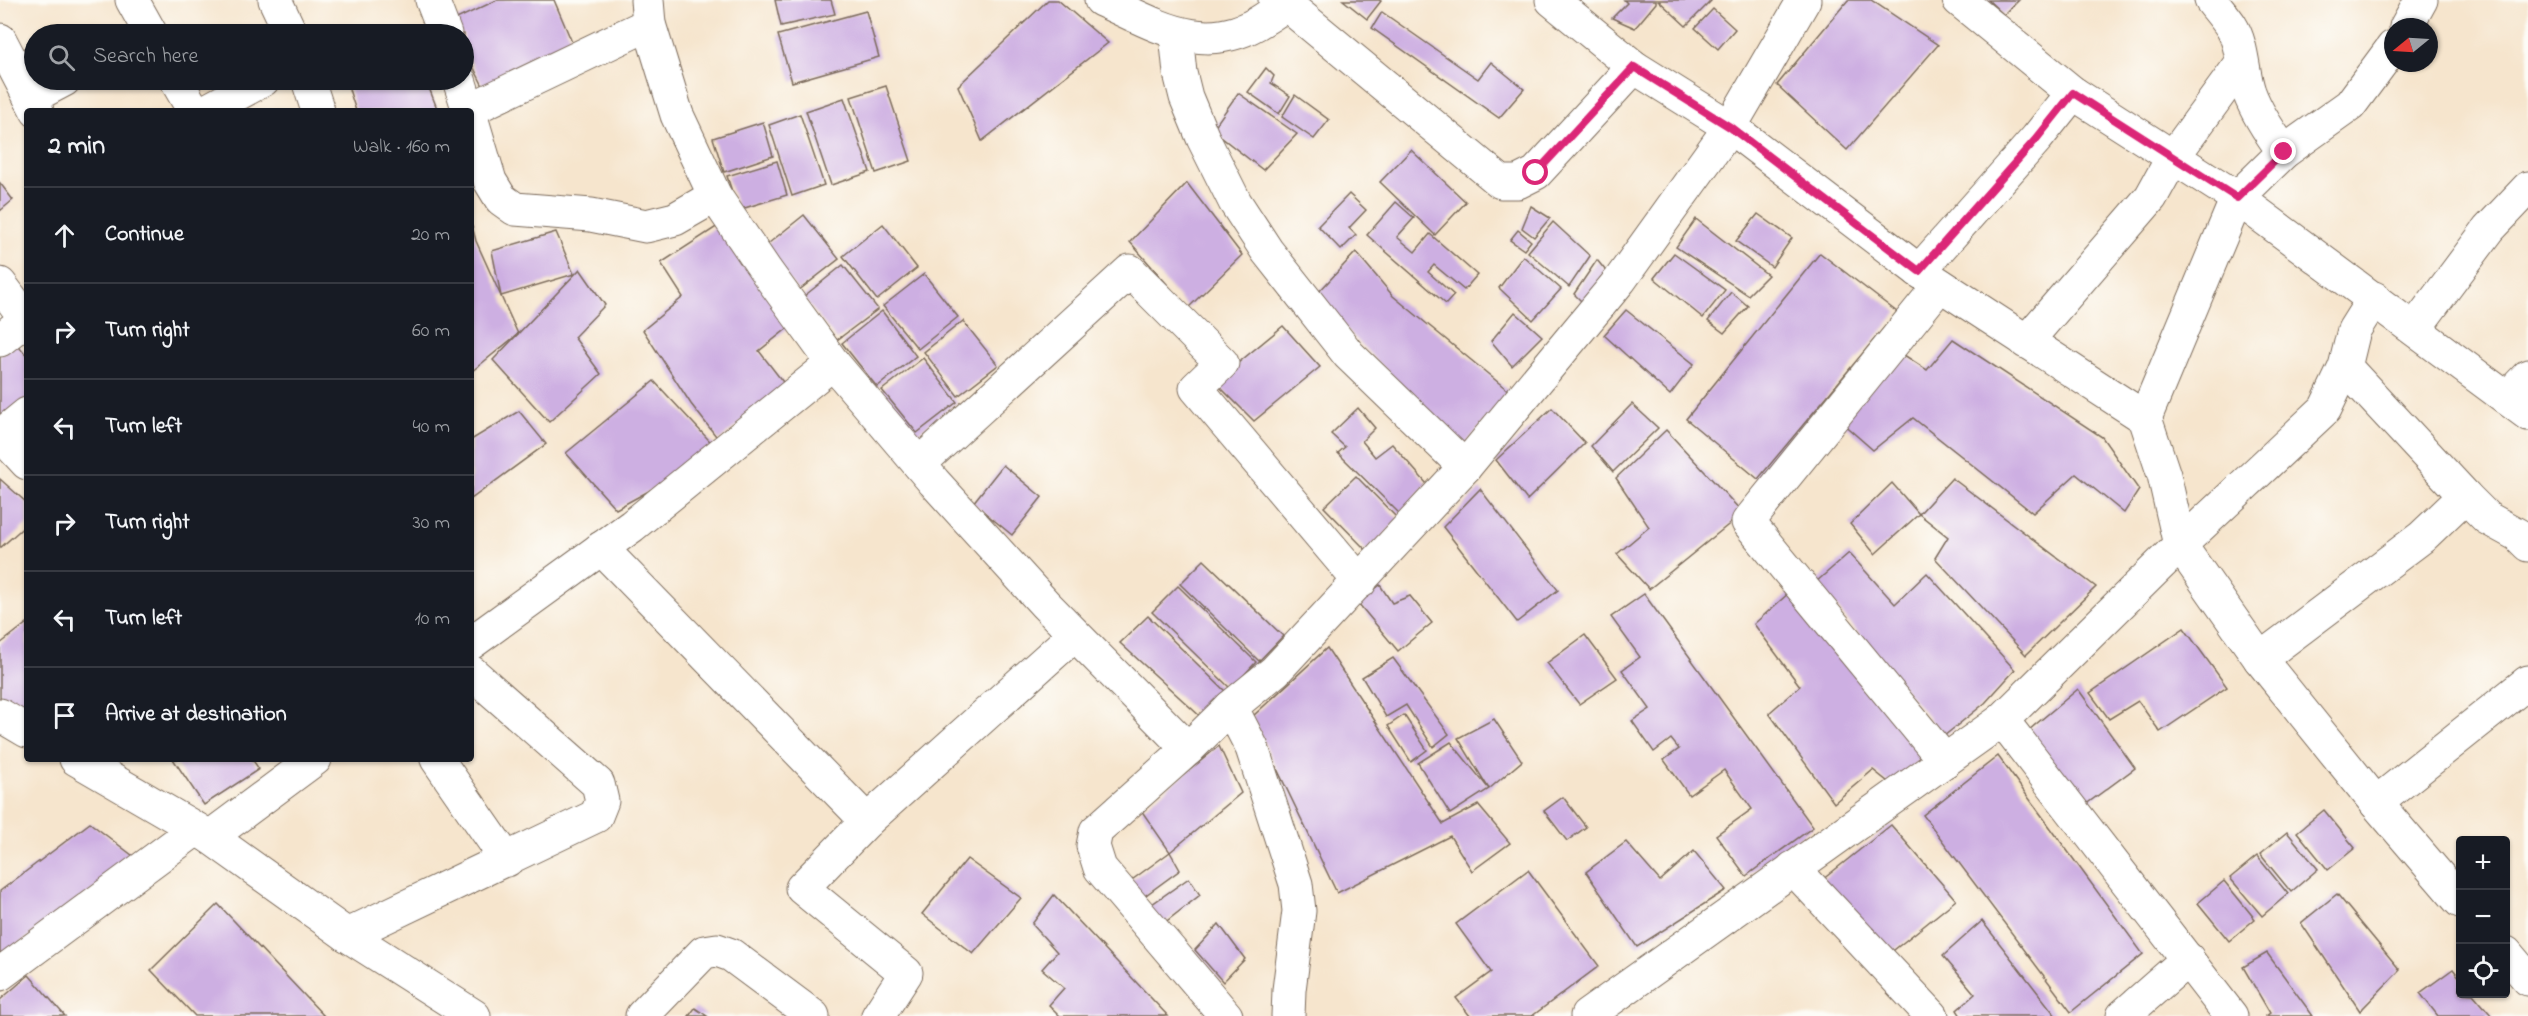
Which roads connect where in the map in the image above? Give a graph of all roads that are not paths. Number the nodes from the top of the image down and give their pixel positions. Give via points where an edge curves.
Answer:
1 (132, 0) edge
2 (275, 0) edge
3 (432, 0) edge
4 (1101, 0) edge
5 (1552, 0) edge
6 (1804, 0) edge
7 (1959, 0) edge
8 (2211, 0) edge
9 (2421, 0) edge
10 (1284, 1) edge
11 (648, 12) edge
12 (2411, 18) edge
13 (144, 24) edge
14 (286, 24) edge
15 (442, 24) edge
16 (1176, 34) junction
17 (0, 40) edge
18 (2384, 59) edge
19 (2241, 64) junction
20 (1634, 67) junction
21 (24, 87) edge
22 (26, 90) edge
23 (51, 90) edge
24 (182, 90) edge
25 (245, 90) edge
26 (311, 90) edge
27 (462, 90) edge
28 (2073, 93) junction
29 (33, 104) edge
30 (192, 108) edge
31 (212, 108) edge
32 (317, 108) edge
33 (468, 108) edge
34 (474, 111) edge
35 (474, 127) edge
36 (1730, 127) junction
37 (2284, 152) junction
38 (2174, 157) junction
39 (2528, 188) edge
40 (715, 196) junction
41 (2237, 198) junction
42 (1929, 278) junction
43 (0, 284) edge
44 (2374, 298) junction
45 (24, 315) edge
46 (24, 321) edge
47 (2415, 328) junction
48 (0, 340) edge
49 (2026, 342) junction
50 (833, 363) junction
51 (2345, 367) junction
52 (2521, 396) edge
53 (24, 416) edge
54 (2145, 418) junction
55 (0, 436) edge
56 (24, 460) edge
57 (919, 464) junction
58 (1465, 467) junction
59 (2465, 496) junction
60 (2525, 535) edge
61 (2180, 545) junction
62 (601, 548) junction
63 (1360, 582) junction
64 (476, 629) edge
65 (1074, 635) junction
66 (2260, 659) junction
67 (474, 675) edge
68 (2528, 682) edge
69 (1231, 707) junction
70 (2002, 720) junction
71 (1188, 749) junction
72 (1945, 761) junction
73 (81, 762) edge
74 (439, 762) edge
75 (294, 765) edge
76 (2376, 803) junction
77 (867, 821) junction
78 (203, 833) junction
79 (507, 860) junction
80 (1793, 868) junction
81 (2456, 896) edge
82 (347, 935) junction
83 (2188, 959) junction
84 (2510, 959) edge
85 (0, 974) edge
86 (2528, 980) edge
87 (474, 1016) edge
88 (642, 1016) edge
89 (813, 1016) edge
90 (878, 1016) edge
91 (1226, 1016) edge
92 (1288, 1016) edge
93 (1587, 1016) edge
94 (1932, 1016) edge
95 (2123, 1016) edge
96 (2231, 1016) edge

1 - 13 street
2 - 14 street
3 - 15 street
4 - 16 street
5 - 20 street
6 - 36 street
7 - 28 street
8 - 19 street via 2231,26
9 - 12 street
10 - 16 street via 1250,28 1214,38
10 - 20 street via 1501,182 1518,182 1536,173
11 - 34 street
11 - 40 street via 677,115
16 - 58 street via 1186,97 1203,138 1235,202 1267,251 1349,355
17 - 21 street
18 - 37 street via 2350,105
19 - 37 street via 2266,127
19 - 38 street
20 - 36 street
22 - 29 street
23 - 29 street
24 - 30 street
25 - 31 street
26 - 32 street
27 - 33 street
28 - 38 street
28 - 42 street
35 - 40 street via 490,181 501,199 515,208 591,215 646,226 675,219
36 - 42 street
36 - 58 street via 1620,280
37 - 41 street
38 - 41 street
38 - 49 street via 2151,197
39 - 47 street via 2489,229
40 - 50 street
41 - 44 street
41 - 54 street
42 - 49 street
42 - 72 street via 1748,522
43 - 45 street
44 - 47 street
44 - 51 street via 2354,330
46 - 48 street
47 - 52 street
49 - 54 street
50 - 57 street
50 - 62 street
51 - 59 street
51 - 61 street via 2325,410
53 - 55 street
54 - 61 street via 2164,474
55 - 56 street
57 - 63 street via 1130,270 1222,363 1196,388
57 - 65 street
58 - 63 street
59 - 60 street via 2487,518
59 - 66 street via 2422,537
61 - 66 street
61 - 70 street
62 - 64 street
62 - 77 street
63 - 69 street via 1275,671
65 - 71 street
65 - 77 street
66 - 76 street
67 - 79 street via 598,784 602,801 596,816
68 - 76 street
69 - 71 street
69 - 92 street via 1252,748 1296,884 1299,911
70 - 72 street
70 - 83 street
71 - 91 street via 1096,831 1093,846 1100,868
72 - 80 street
73 - 78 street
74 - 79 street
75 - 78 street
76 - 81 street
77 - 90 street via 802,888 906,974
78 - 82 street
78 - 85 street
79 - 82 street
80 - 93 street
80 - 94 street
82 - 87 street
83 - 95 street
83 - 96 street
84 - 86 street
88 - 89 street via 704,952 717,950 731,955

